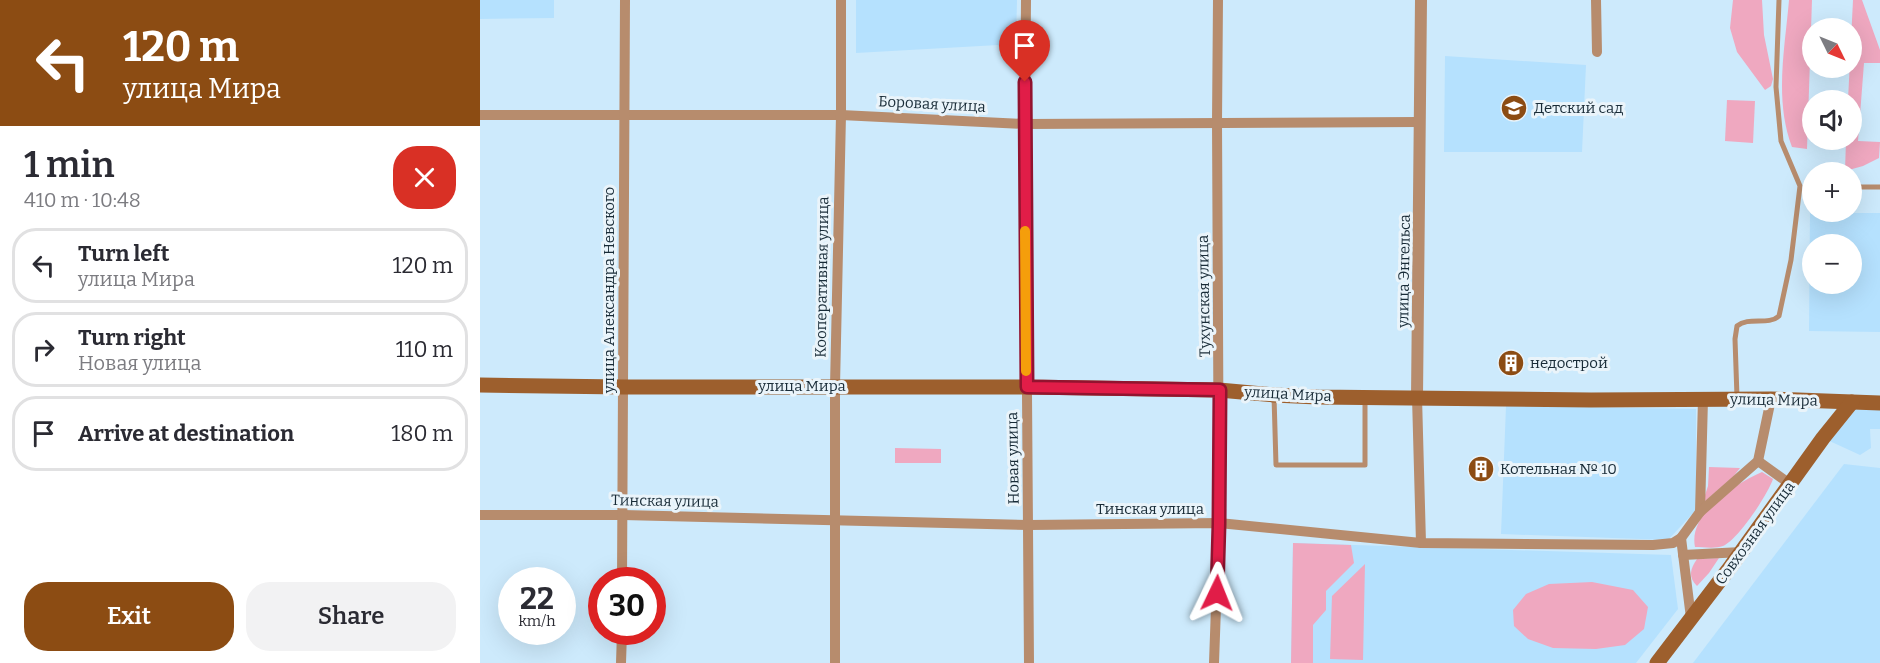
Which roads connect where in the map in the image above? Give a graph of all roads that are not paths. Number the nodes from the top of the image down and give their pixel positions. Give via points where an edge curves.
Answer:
1 (625, 0) edge
2 (841, 0) edge
3 (1026, 0) edge
4 (1218, 0) edge
5 (1421, 0) edge
6 (1596, 0) edge
7 (1779, 0) edge
8 (1597, 52) dead end
9 (480, 115) edge
10 (841, 115) junction
11 (625, 116) junction
12 (1217, 122) junction
13 (1419, 122) junction
14 (1024, 124) junction
15 (1862, 187) edge
16 (1880, 187) edge
17 (480, 385) edge
18 (835, 386) junction
19 (624, 387) junction
20 (1027, 387) junction
21 (1220, 390) junction
22 (1274, 395) junction
23 (1417, 397) junction
24 (1365, 398) junction
25 (1703, 399) junction
26 (1737, 399) junction
27 (1771, 399) junction
28 (1852, 402) junction
29 (1880, 403) edge
30 (1758, 461) junction
31 (1790, 484) junction
32 (1700, 512) junction
33 (480, 515) edge
34 (623, 515) junction
35 (834, 520) junction
36 (1219, 524) junction
37 (1029, 525) junction
38 (1681, 538) junction
39 (1421, 543) junction
40 (1742, 552) junction
41 (1683, 555) junction
42 (622, 567) edge
43 (1691, 618) junction
44 (622, 645) edge
45 (621, 663) edge
46 (835, 663) edge
47 (1029, 663) edge
48 (1214, 663) edge
49 (1657, 663) edge

1 - 11 street, улица Александра Невского
2 - 10 street, Кооперативная улица
3 - 14 street, Новая улица
4 - 12 street, Тухунская улица
5 - 13 street, улица Энгельса
6 - 8 street
7 - 26 lane via 1776,87 1781,141 1800,186 1779,316 1737,326
9 - 11 street, Боровая улица
10 - 11 street, Боровая улица
10 - 14 street, Боровая улица
10 - 18 street, Кооперативная улица
11 - 19 street, улица Александра Невского
12 - 13 street, Боровая улица
12 - 14 street, Боровая улица
12 - 21 street, Тухунская улица
13 - 23 street, улица Энгельса
14 - 20 street, Новая улица
15 - 16 lane
17 - 19 main road, улица Мира
18 - 19 main road, улица Мира
18 - 20 main road, улица Мира
18 - 35 street, Кооперативная улица
19 - 34 street, улица Александра Невского
20 - 21 main road, улица Мира
20 - 37 street, Новая улица
21 - 22 main road, улица Мира
21 - 36 street, Тухунская улица
22 - 24 main road, улица Мира
22 - 24 lane via 1276,465 1365,465
23 - 24 main road, улица Мира
23 - 25 main road, улица Мира
23 - 39 street, улица Энгельса
25 - 26 main road, улица Мира
25 - 32 street
26 - 27 main road, улица Мира
27 - 28 main road, улица Мира
27 - 30 street
28 - 29 main road, улица Мира
28 - 31 main road, Совхозная улица
30 - 31 street
30 - 32 street
31 - 40 main road, Совхозная улица
32 - 38 street
33 - 34 street, Тинская улица
34 - 35 street, Тинская улица
34 - 42 street, улица Александра Невского
35 - 37 street, Тинская улица
35 - 46 street, Кооперативная улица
36 - 37 street, Тинская улица
36 - 39 street, Тинская улица
36 - 48 street, Тухунская улица
37 - 47 street, Новая улица
38 - 39 street, Тинская улица via 1673,543 1653,544
38 - 41 street
40 - 41 street
40 - 43 main road, Совхозная улица
41 - 43 street
43 - 49 main road, Совхозная улица
44 - 45 street

